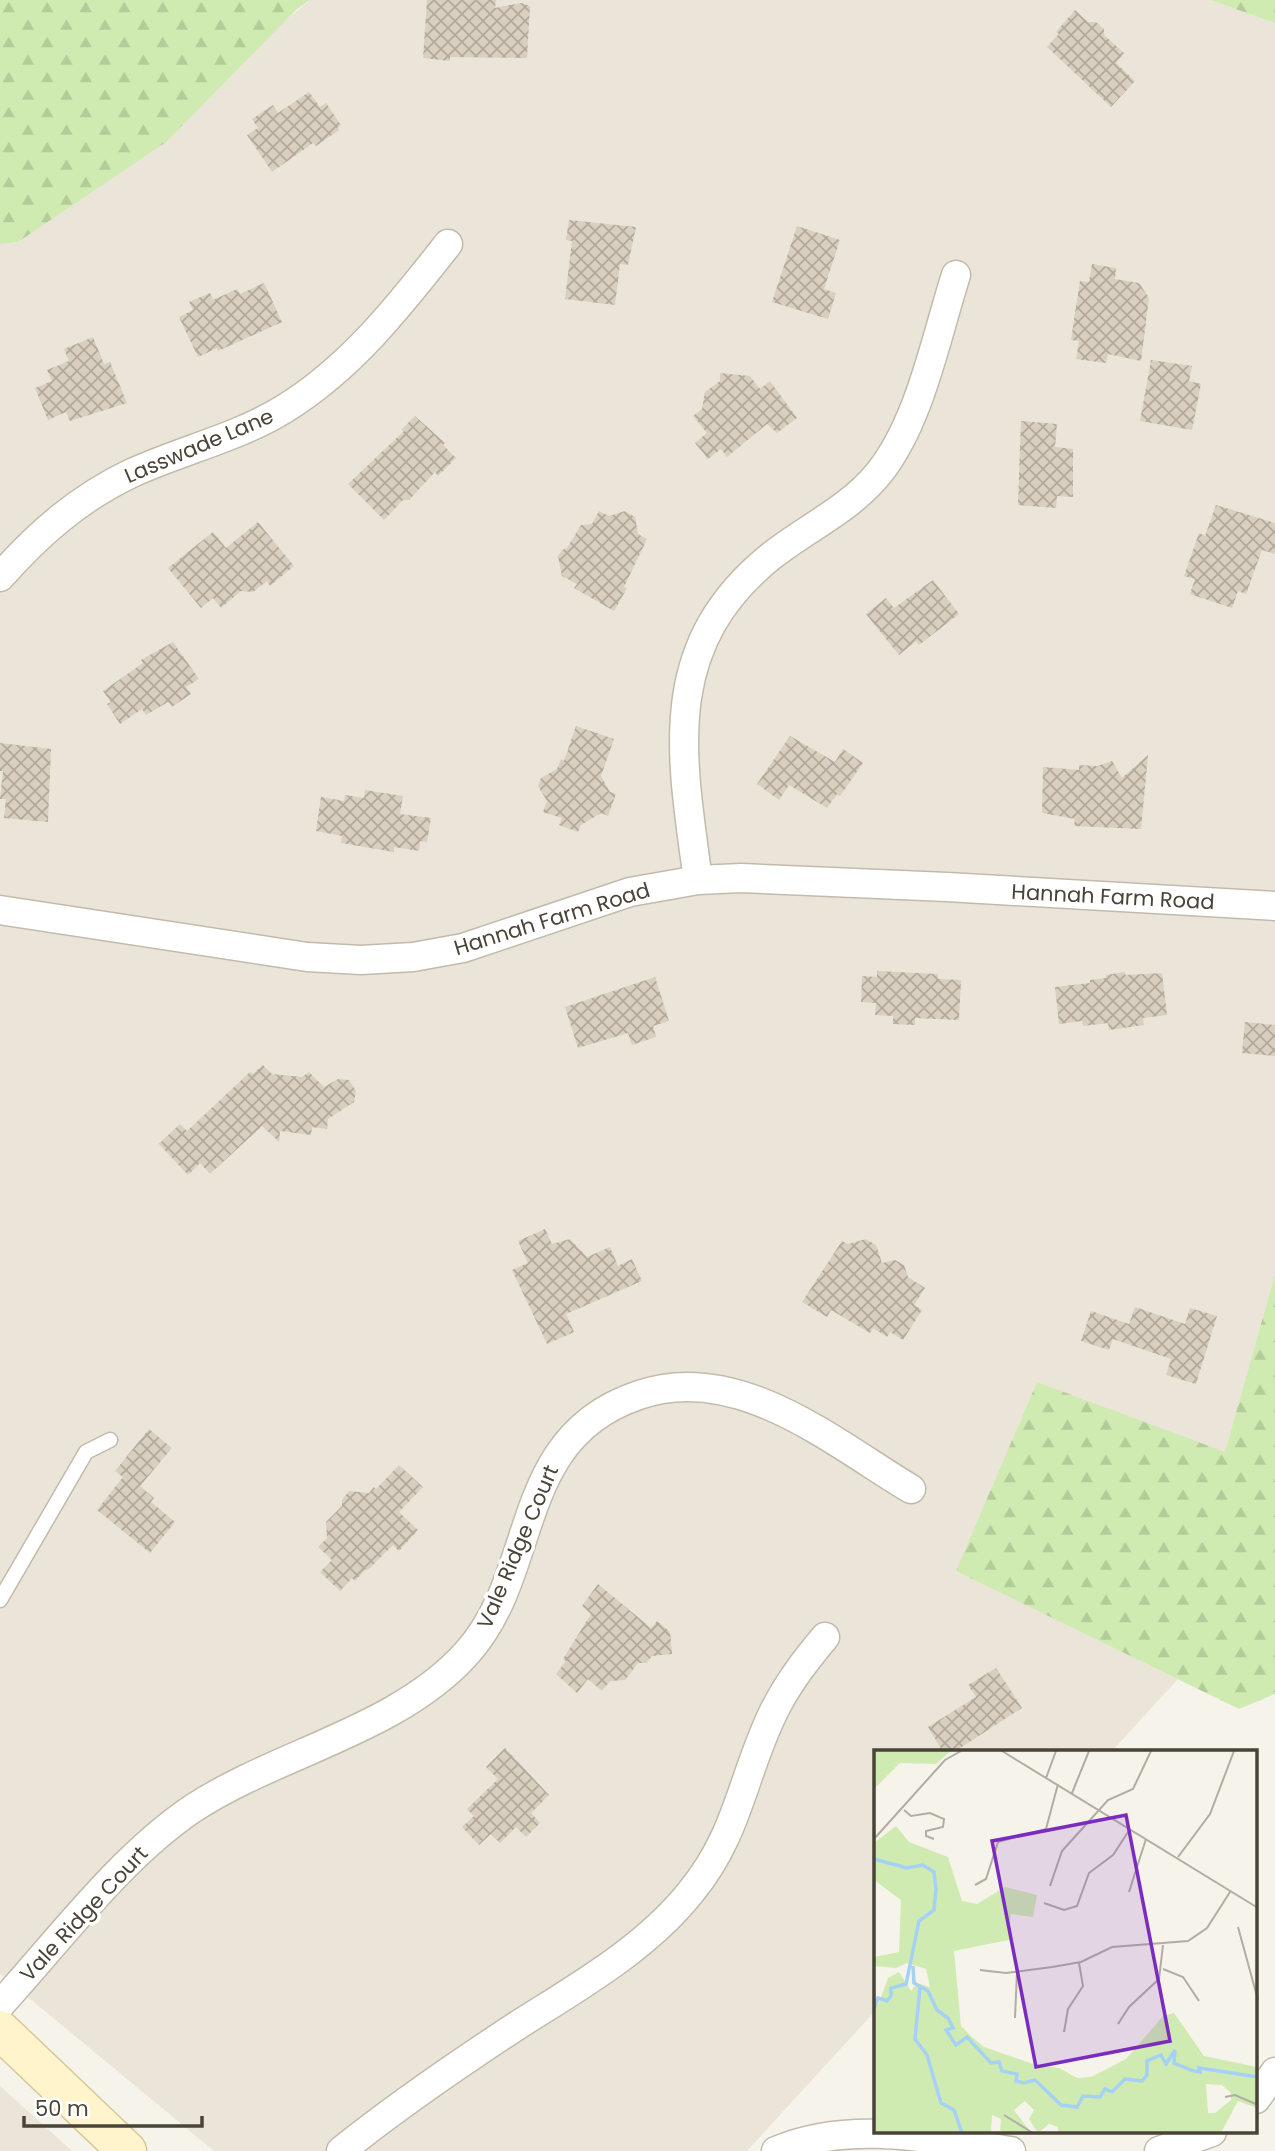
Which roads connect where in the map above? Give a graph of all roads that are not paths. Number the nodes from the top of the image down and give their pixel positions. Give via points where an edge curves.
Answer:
1 (448, 244) dead end
2 (956, 275) dead end
3 (0, 577) edge
4 (698, 880) junction
5 (1275, 906) edge
6 (0, 910) edge
7 (110, 1440) dead end
8 (911, 1489) dead end
9 (0, 1600) edge
10 (825, 1637) dead end
11 (0, 2005) edge
12 (0, 2030) edge
13 (1275, 2072) edge
14 (1258, 2096) edge
15 (874, 2134) edge
16 (878, 2134) edge
17 (1206, 2134) edge
18 (127, 2151) edge
19 (341, 2151) edge
20 (776, 2151) edge
21 (1010, 2151) edge
22 (1159, 2151) edge

1 - 3 street, Lasswade Lane via 357,351 318,386 283,410 228,437 134,472 94,493 28,545
2 - 4 street via 911,415 879,473 828,518 764,562 707,630 685,695 683,728
4 - 5 street, Hannah Farm Road via 934,886
4 - 6 street, Hannah Farm Road via 630,892 463,948 361,960 307,957
7 - 9 lane via 86,1452
8 - 11 street, Vale Ridge Court via 780,1411 737,1392 687,1385 614,1405 588,1420 558,1455 538,1490 500,1597 478,1641 443,1680 400,1708 255,1775 192,1810 125,1867
10 - 19 street via 797,1670 774,1712 730,1833 689,1895 607,1968 401,2103
12 - 18 main road
13 - 14 street
15 - 20 street via 828,2135
16 - 21 street
17 - 22 street

